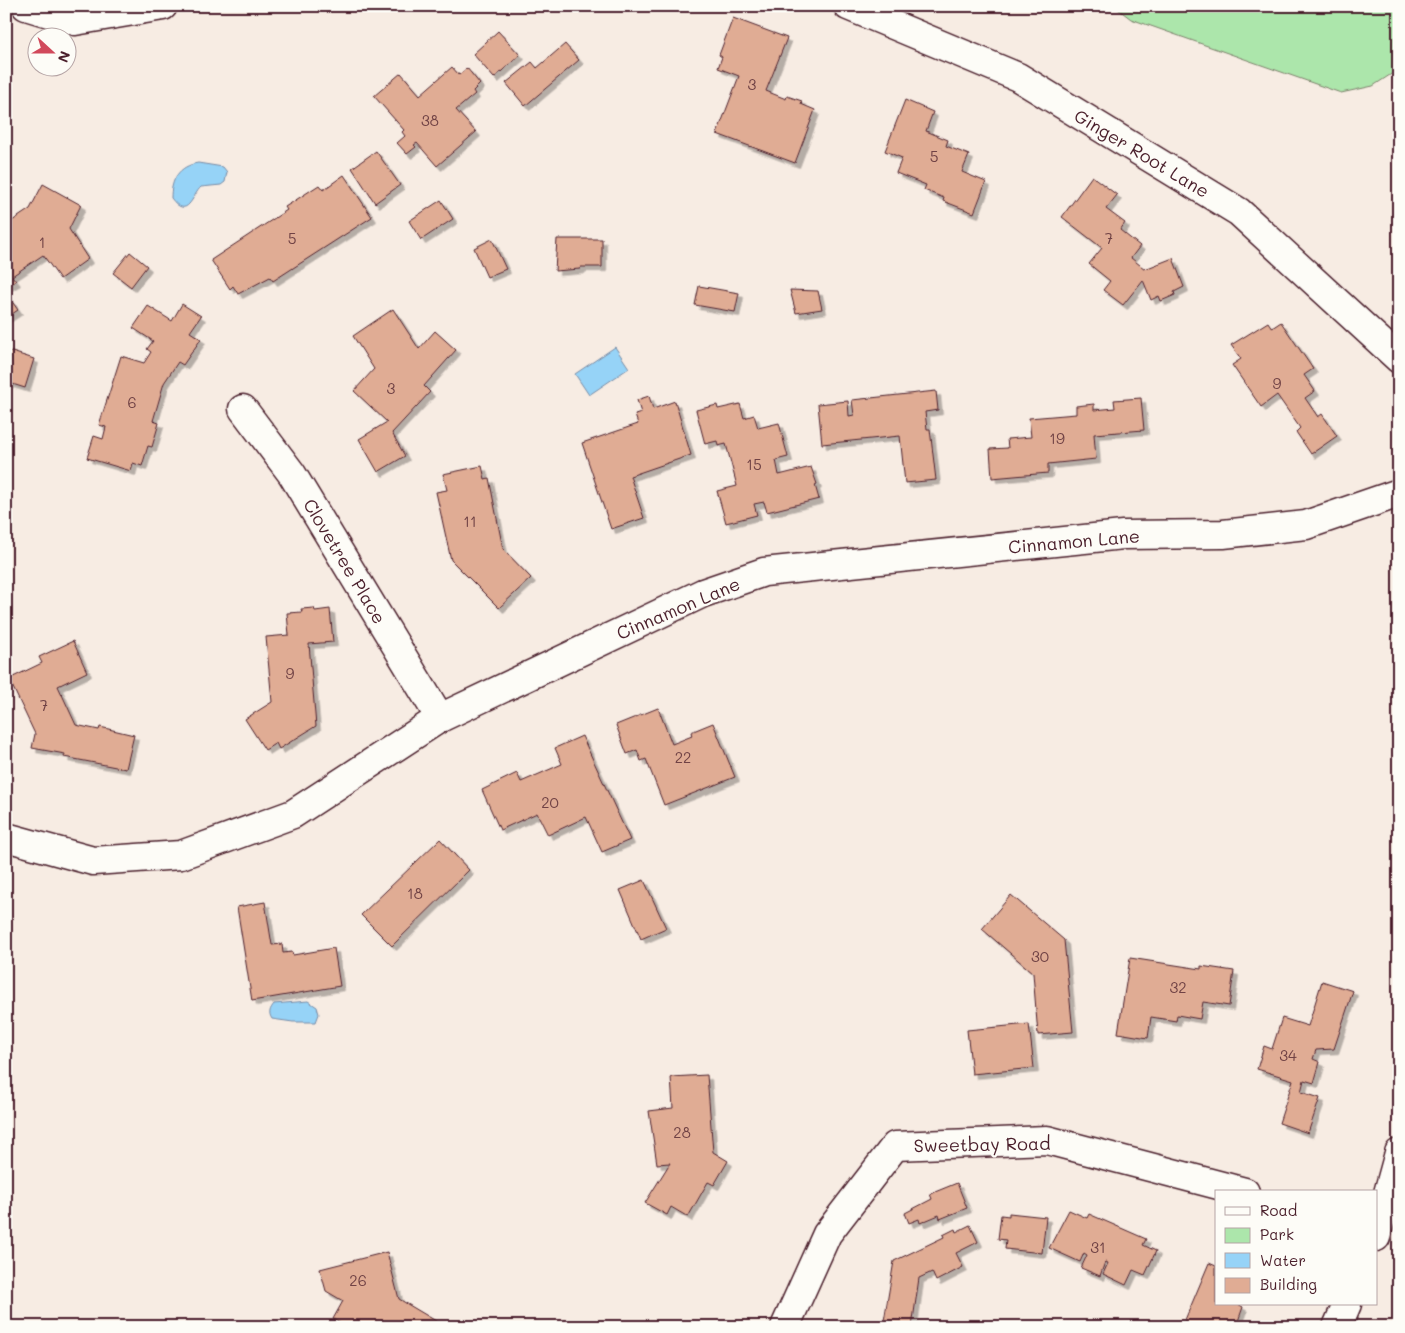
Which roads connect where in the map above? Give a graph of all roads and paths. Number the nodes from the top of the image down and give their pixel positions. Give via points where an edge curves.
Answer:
1 (26, 6) edge
2 (163, 6) edge
3 (848, 6) edge
4 (1399, 359) edge
5 (243, 409) dead end
6 (1399, 493) edge
7 (440, 718) junction
8 (6, 837) edge
9 (1399, 1153) edge
10 (1238, 1190) edge
11 (1378, 1230) edge
12 (1346, 1306) edge
13 (785, 1327) edge
14 (1337, 1327) edge

1 - 2 street via 75,21
3 - 4 street, Ginger Root Lane via 1018,77 1239,212
5 - 7 street, Clovetree Place via 292,474
6 - 7 street, Cinnamon Lane via 1306,526 1224,534 1123,535 764,572 703,593
7 - 8 street, Cinnamon Lane via 294,814 181,855 93,861
9 - 11 street
10 - 13 street, Sweetbay Road via 1047,1140 895,1146 827,1234
12 - 14 street

